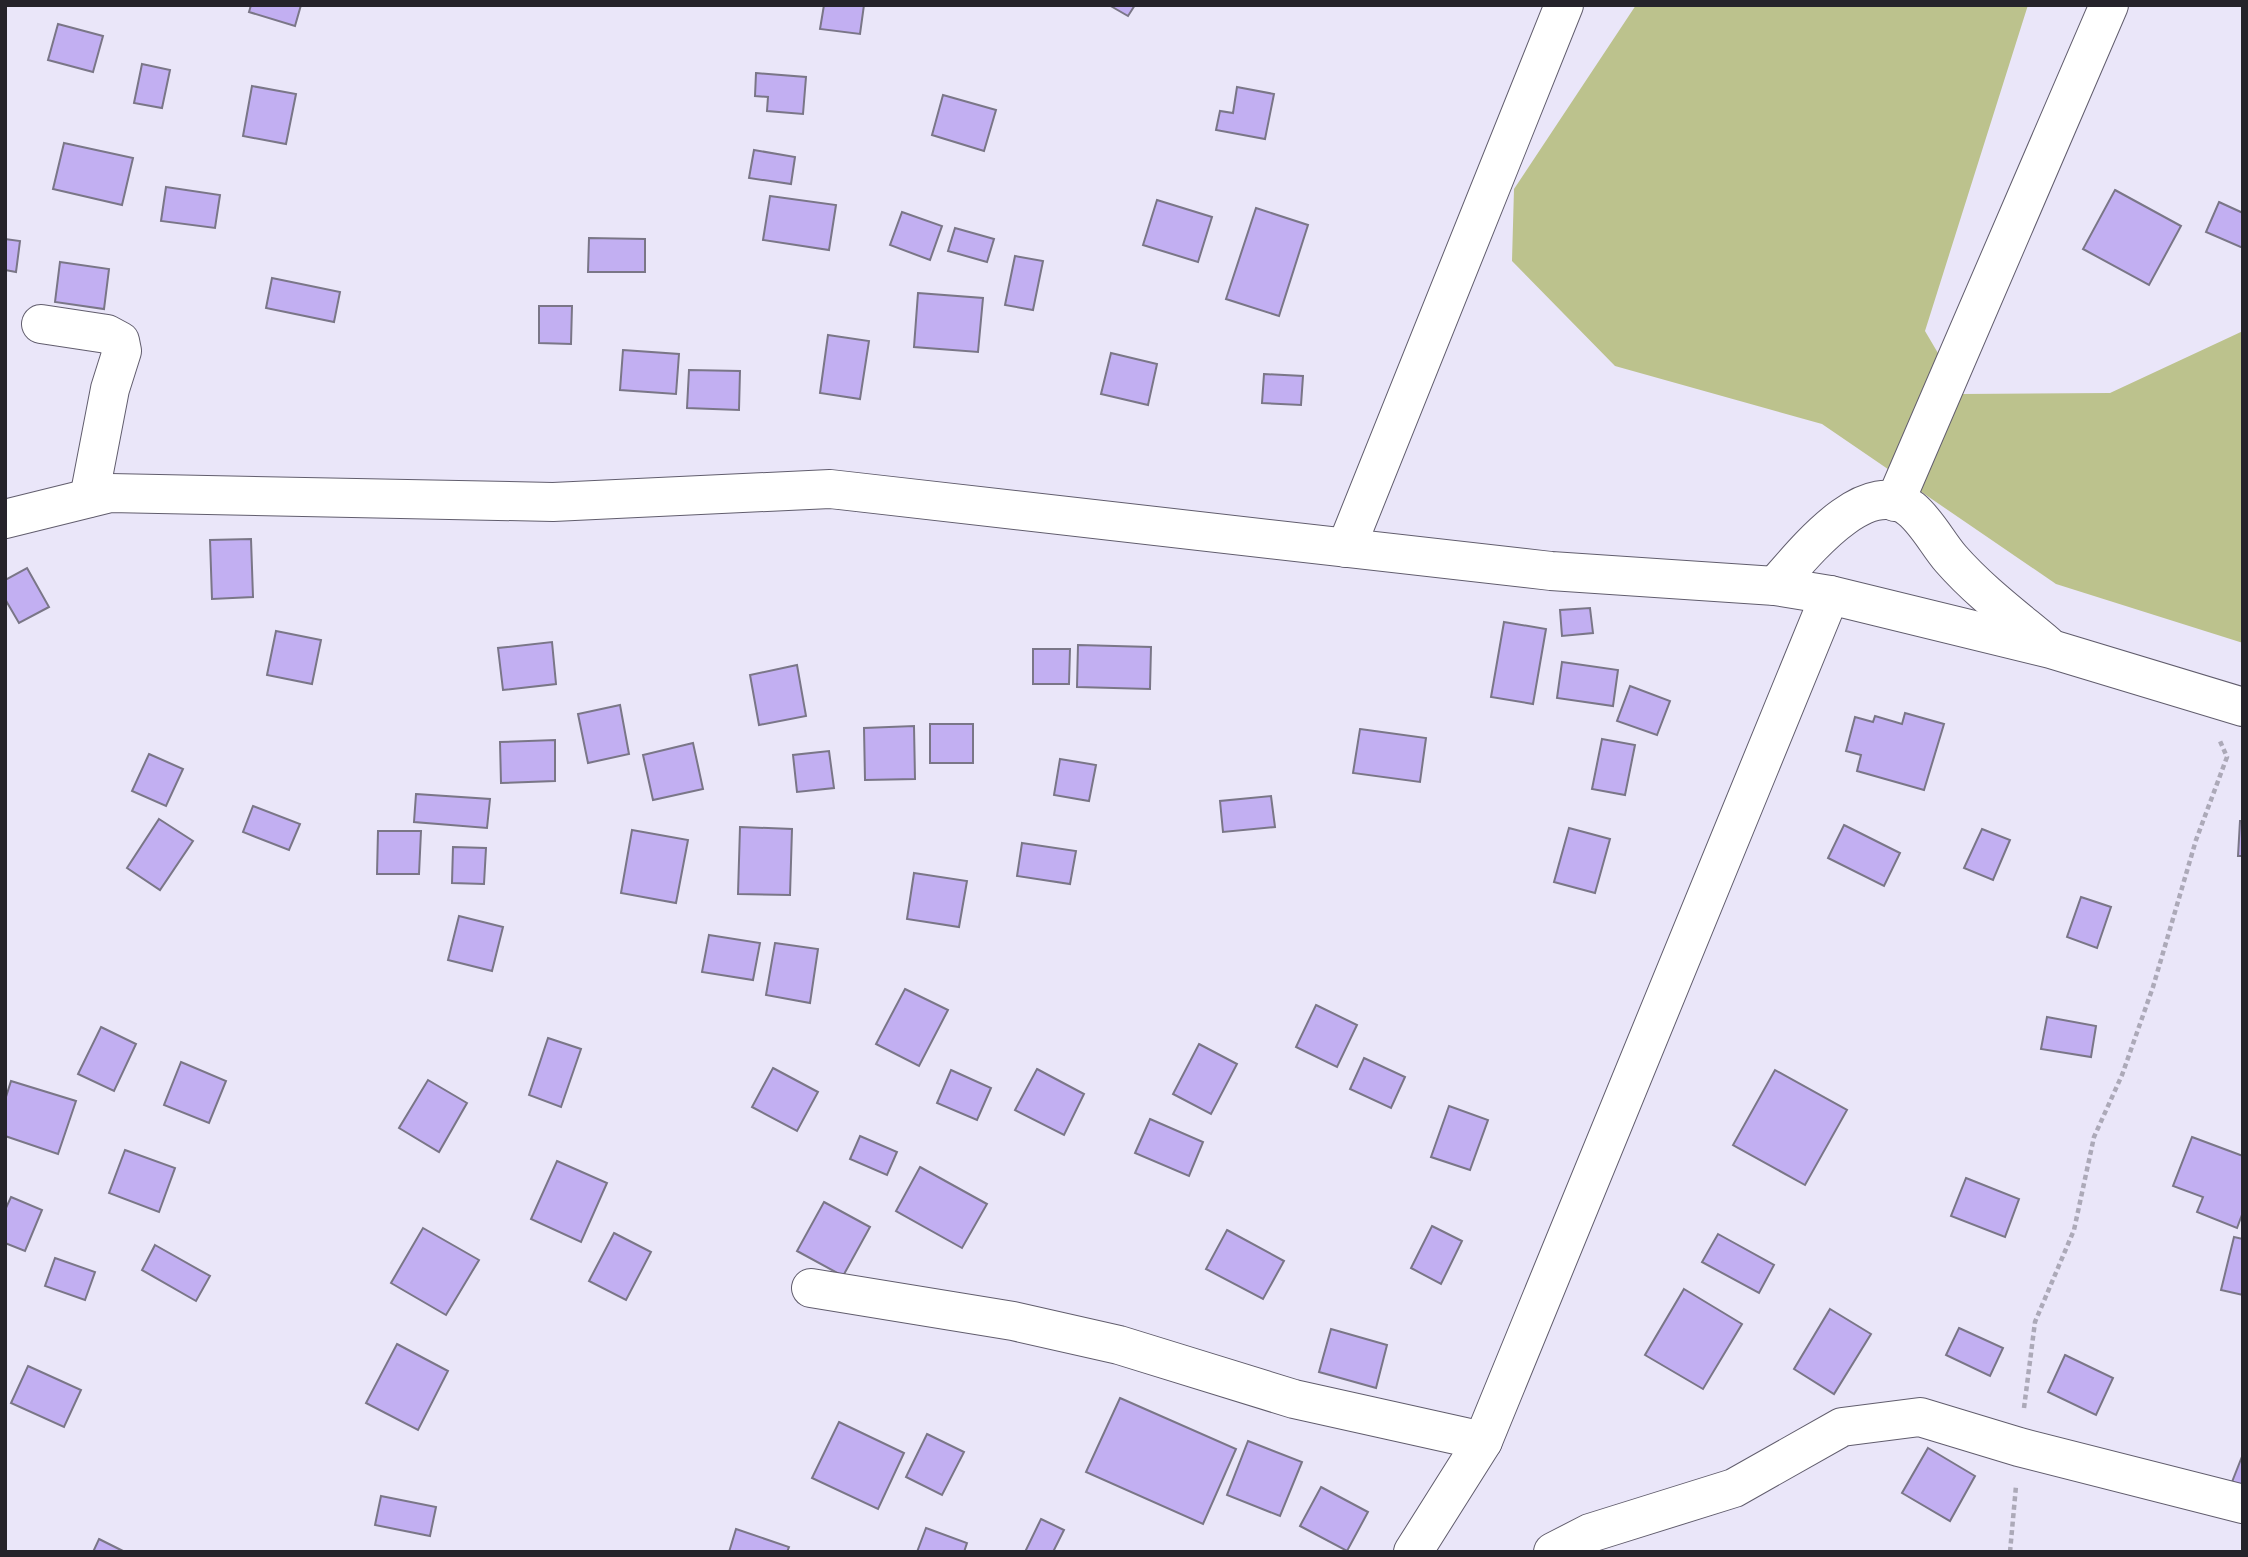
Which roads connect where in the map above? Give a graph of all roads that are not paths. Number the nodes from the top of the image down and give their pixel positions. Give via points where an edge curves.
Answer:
1 (1564, 5) edge
2 (2109, 5) edge
3 (41, 324) dead end
4 (89, 498) junction
5 (1895, 502) junction
6 (5, 519) edge
7 (1346, 548) junction
8 (1775, 586) junction
9 (1830, 595) junction
10 (2051, 649) junction
11 (2243, 707) edge
12 (811, 1288) dead end
13 (1483, 1441) junction
14 (2243, 1504) edge
15 (1413, 1552) edge
16 (1553, 1552) edge

1 - 7 street
2 - 5 street
3 - 4 street via 107,334 120,341
4 - 6 street
4 - 7 street via 110,493 553,502 830,489
5 - 8 street via 1882,500 1841,518
5 - 10 street via 1911,508 1953,561
7 - 8 street via 1550,571
8 - 9 street
9 - 10 street
9 - 13 street
10 - 11 street
12 - 13 street via 1013,1321 1119,1345 1294,1399
13 - 15 street
14 - 16 street via 1920,1417 1842,1427 1734,1488 1590,1533

